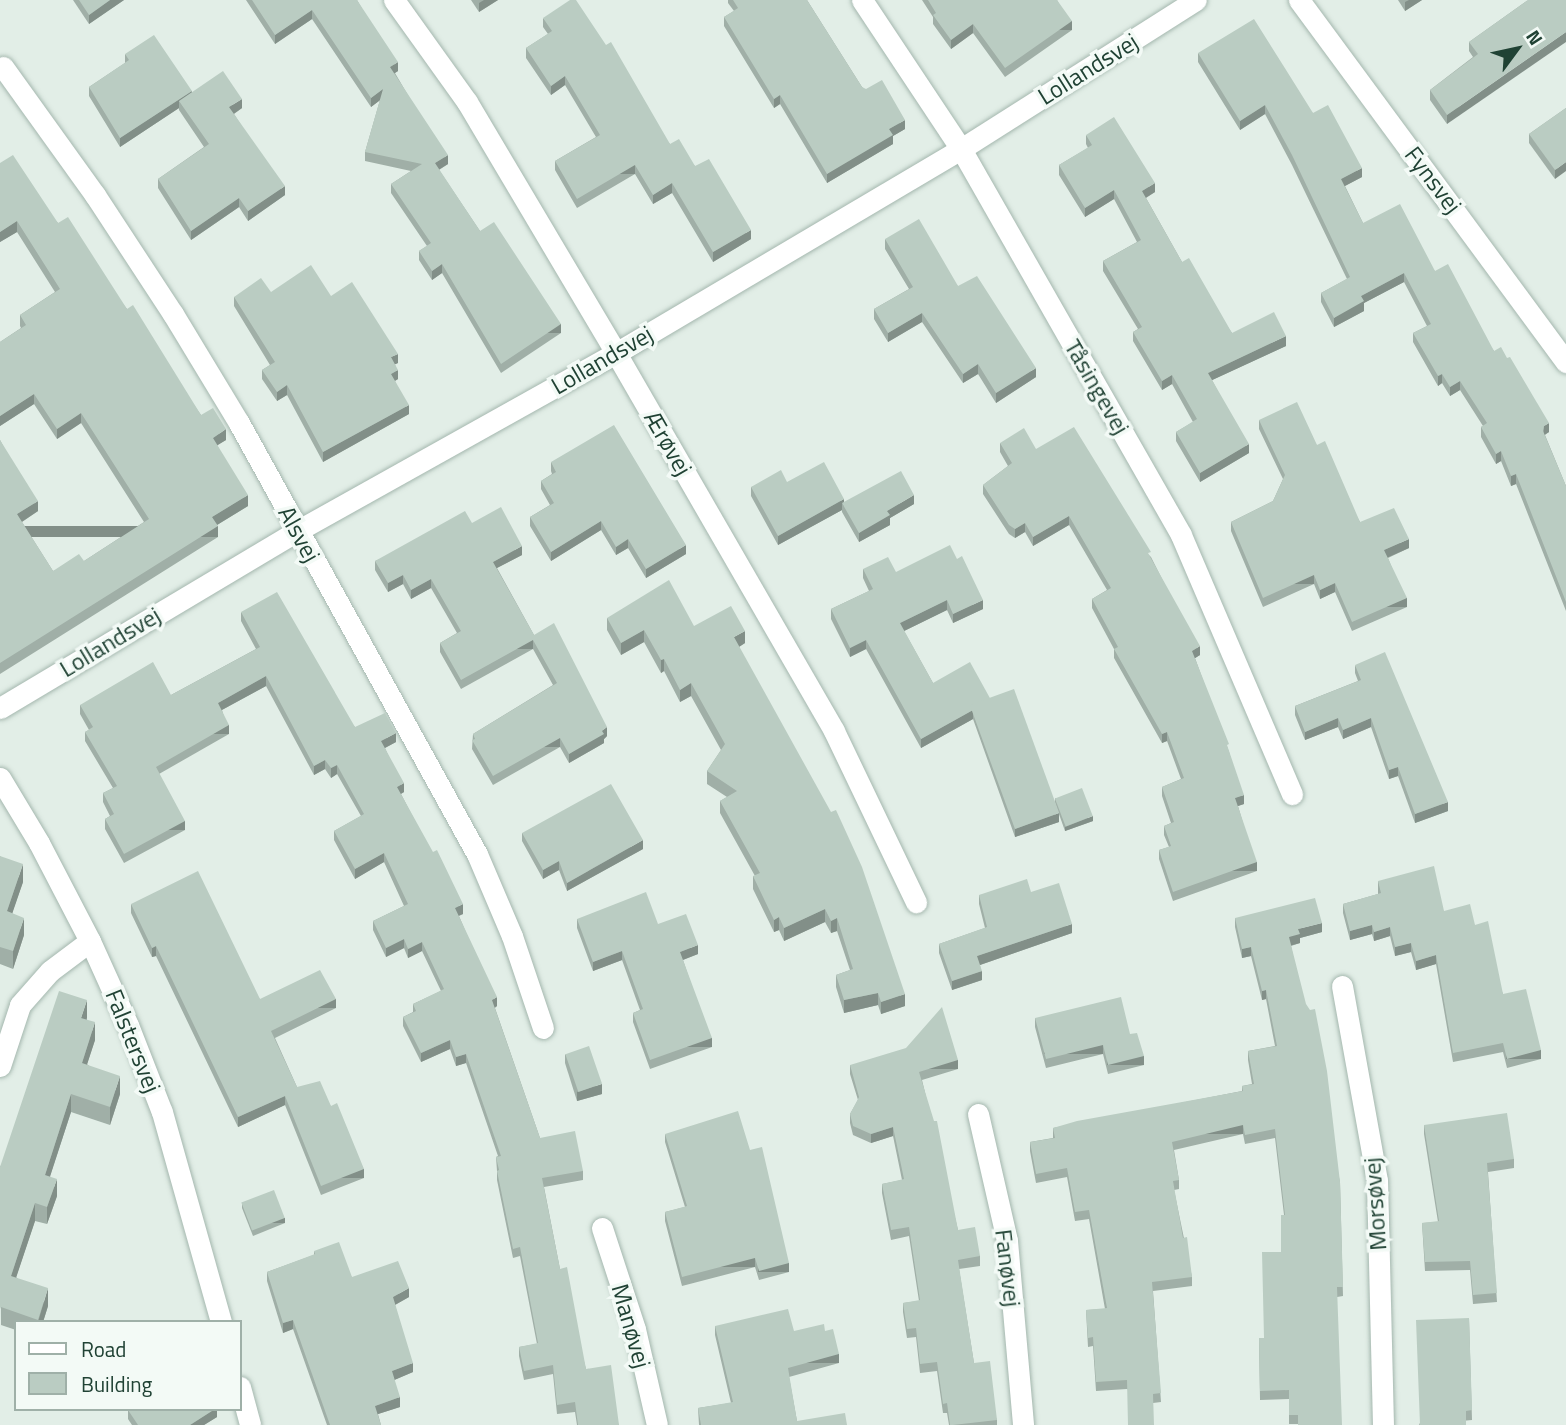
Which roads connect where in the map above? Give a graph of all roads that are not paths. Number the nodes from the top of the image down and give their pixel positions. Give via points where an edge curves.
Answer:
1 (394, 0) edge
2 (862, 0) edge
3 (1196, 0) edge
4 (1298, 0) edge
5 (3, 67) dead end
6 (961, 149) junction
7 (616, 353) junction
8 (1566, 362) edge
9 (297, 531) junction
10 (0, 708) edge
11 (0, 778) edge
12 (1292, 794) dead end
13 (916, 902) dead end
14 (90, 941) junction
15 (1342, 986) dead end
16 (543, 1028) dead end
17 (0, 1066) edge
18 (978, 1114) dead end
19 (602, 1228) dead end
20 (220, 1320) edge
21 (242, 1395) edge
22 (250, 1425) edge
23 (657, 1425) edge
24 (1023, 1425) edge
25 (1383, 1425) edge

1 - 7 street, Ærøvej via 467,102
2 - 6 street, Tåsingevej
3 - 6 street, Lollandsvej
4 - 8 street, Fynsvej
5 - 9 street, Alsvej via 173,314
6 - 7 street, Lollandsvej
6 - 12 street, Tåsingevej via 1181,535
7 - 9 street, Lollandsvej
7 - 13 street, Ærøvej via 834,732
9 - 10 street, Lollandsvej
9 - 16 street, Alsvej via 477,854 512,936
11 - 14 street, Falstersvej
14 - 17 street via 50,971 20,1005
14 - 20 street, Falstersvej via 162,1112
15 - 25 street, Morsøvej via 1377,1180
18 - 24 street, Fanøvej via 1007,1241
19 - 23 street, Manøvej via 635,1329
21 - 22 street

